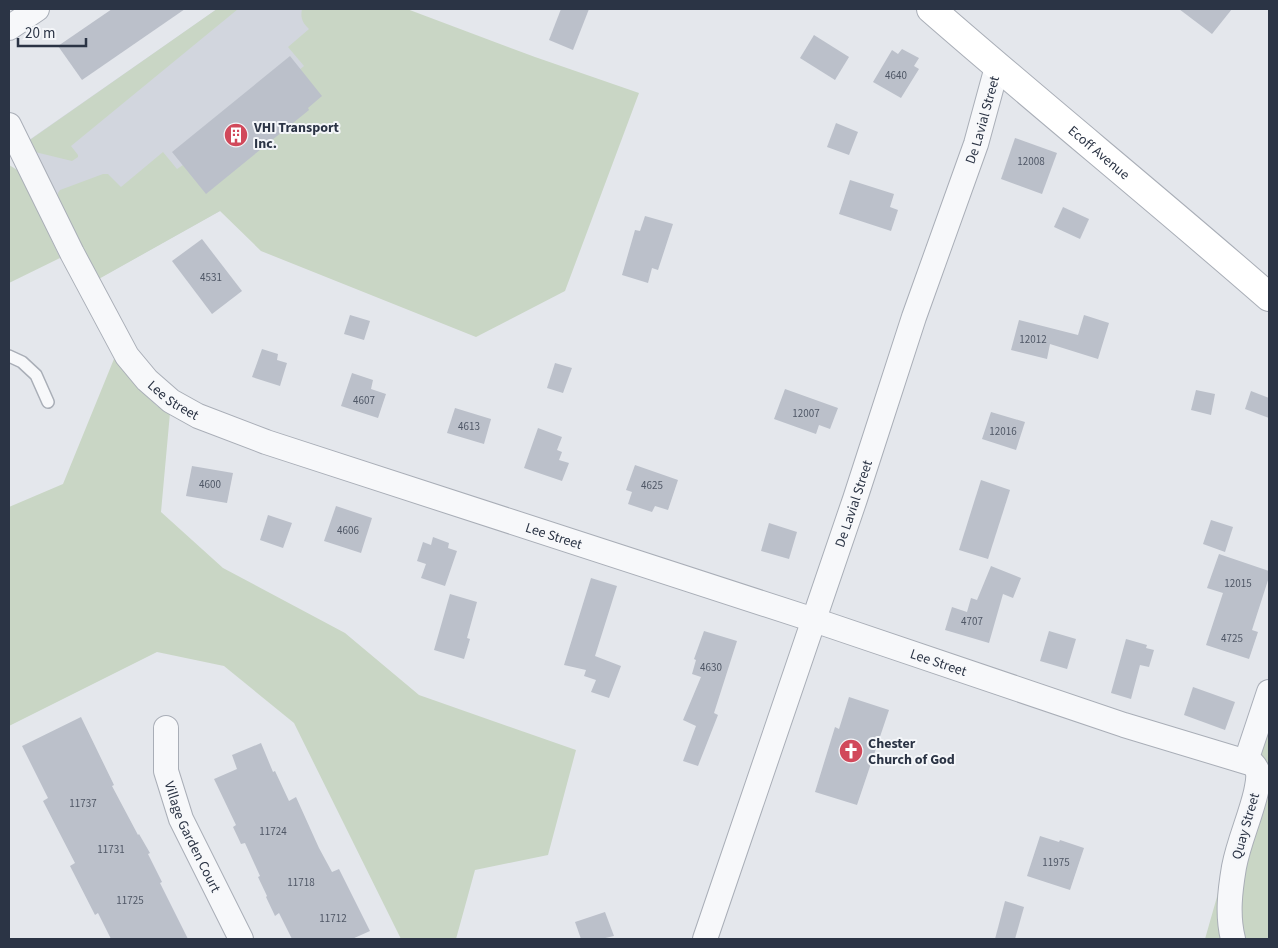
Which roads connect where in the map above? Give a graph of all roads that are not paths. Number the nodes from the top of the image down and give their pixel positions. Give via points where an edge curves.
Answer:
1 (37, 9) edge
2 (930, 9) edge
3 (9, 28) edge
4 (997, 66) junction
5 (10, 133) edge
6 (1269, 297) edge
7 (9, 356) edge
8 (48, 402) dead end
9 (814, 620) junction
10 (1269, 692) edge
11 (166, 728) dead end
12 (1246, 761) junction
13 (241, 939) edge
14 (705, 939) edge
15 (1233, 939) edge

1 - 3 street
2 - 4 street, Ecoff Avenue
4 - 6 street, Ecoff Avenue
4 - 9 street, De Lavial Street via 976,144 914,317
5 - 9 street, Lee Street via 127,356 171,401 198,416 266,442
7 - 8 lane via 22,362 36,376
9 - 12 street, Lee Street via 1124,725
9 - 14 street, De Lavial Street
10 - 12 street
11 - 13 street, Village Garden Court via 166,771 181,818
12 - 15 street, Quay Street via 1256,767 1258,776 1230,888 1229,914

